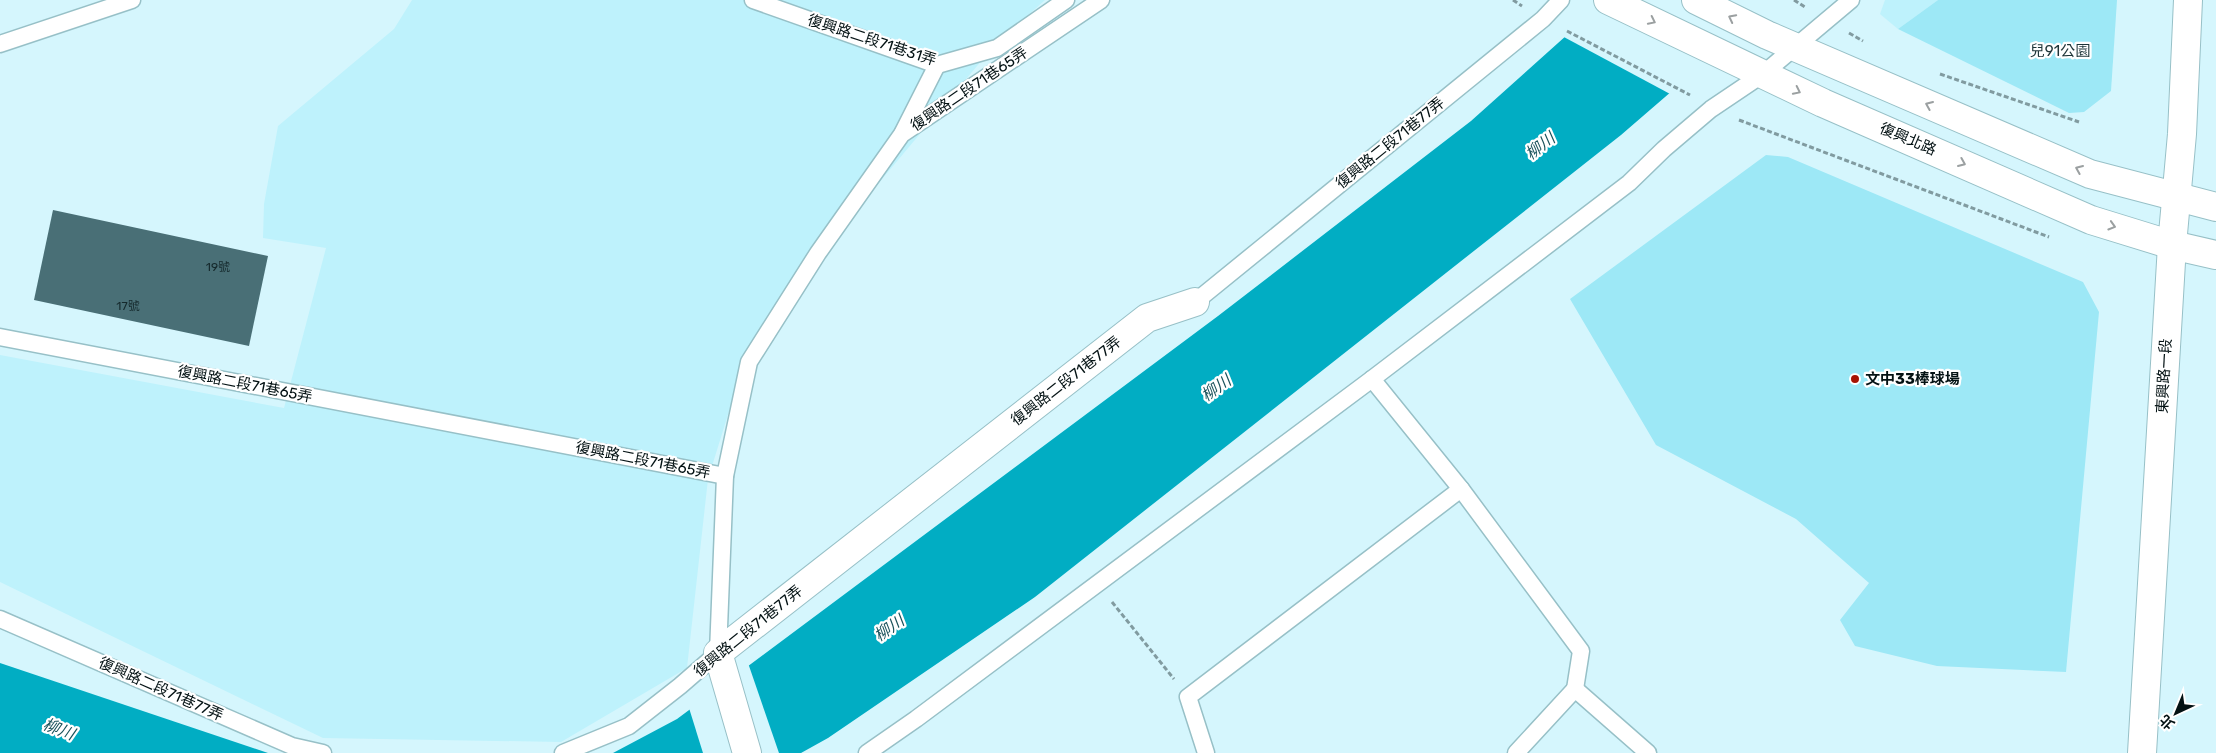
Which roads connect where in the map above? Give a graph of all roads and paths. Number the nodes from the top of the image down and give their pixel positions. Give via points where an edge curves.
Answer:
1 (132, 0) edge
2 (753, 0) edge
3 (1066, 0) edge
4 (1102, 0) edge
5 (1561, 0) edge
6 (1608, 0) edge
7 (1696, 0) edge
8 (1795, 0) edge
9 (1851, 0) edge
10 (2188, 0) edge
11 (1826, 20) junction
12 (1566, 30) dead end
13 (1867, 43) dead end
14 (0, 44) edge
15 (1794, 47) junction
16 (937, 65) junction
17 (1938, 73) dead end
18 (1763, 74) junction
19 (1706, 105) junction
20 (2078, 122) dead end
21 (902, 134) junction
22 (2176, 198) junction
23 (2216, 207) edge
24 (2057, 240) dead end
25 (2172, 245) junction
26 (2216, 255) edge
27 (1195, 302) joint
28 (0, 337) edge
29 (1372, 379) junction
30 (725, 476) junction
31 (1461, 489) junction
32 (1098, 584) junction
33 (0, 619) edge
34 (719, 656) junction
35 (1575, 689) junction
36 (1188, 697) junction
37 (323, 753) edge
38 (563, 753) edge
39 (747, 753) edge
40 (867, 753) edge
41 (1206, 753) edge
42 (1516, 753) edge
43 (1648, 753) edge
44 (2142, 753) edge

1 - 14 lane
2 - 16 lane, 復興路二段71巷31弄
3 - 16 lane, 復興路二段71巷31弄 via 997,48
4 - 21 lane, 復興路二段71巷65弄
5 - 27 lane, 復興路二段71巷77弄
6 -> 18 street, 復興北路
15 -> 7 street
8 - 11 path
9 - 11 lane
10 - 22 street, 東興路一段
11 - 13 path
11 - 15 lane
12 - 19 path
15 - 18 lane
22 -> 15 street via 2090,174
16 - 21 lane
17 - 20 path
18 - 19 lane
18 -> 25 street, 復興北路 via 2091,220
19 - 24 path
19 - 29 lane via 1629,182
21 - 30 lane, 復興路二段71巷65弄 via 818,253 750,362
22 - 23 street
22 - 25 street, 東興路一段
25 - 26 street, 復興北路
25 - 44 street, 東興路一段
27 - 34 street, 復興路二段71巷77弄 via 1148,318
28 - 30 lane, 復興路二段71巷65弄
29 - 31 lane
29 - 32 lane
30 - 34 lane
31 - 35 lane via 1581,651
31 - 36 lane
32 - 36 path
32 - 40 lane
33 - 37 lane, 復興路二段71巷77弄 via 292,746
34 - 38 lane, 復興路二段71巷77弄 via 629,726
34 - 39 street
35 - 42 lane
35 - 43 lane
36 - 41 lane

